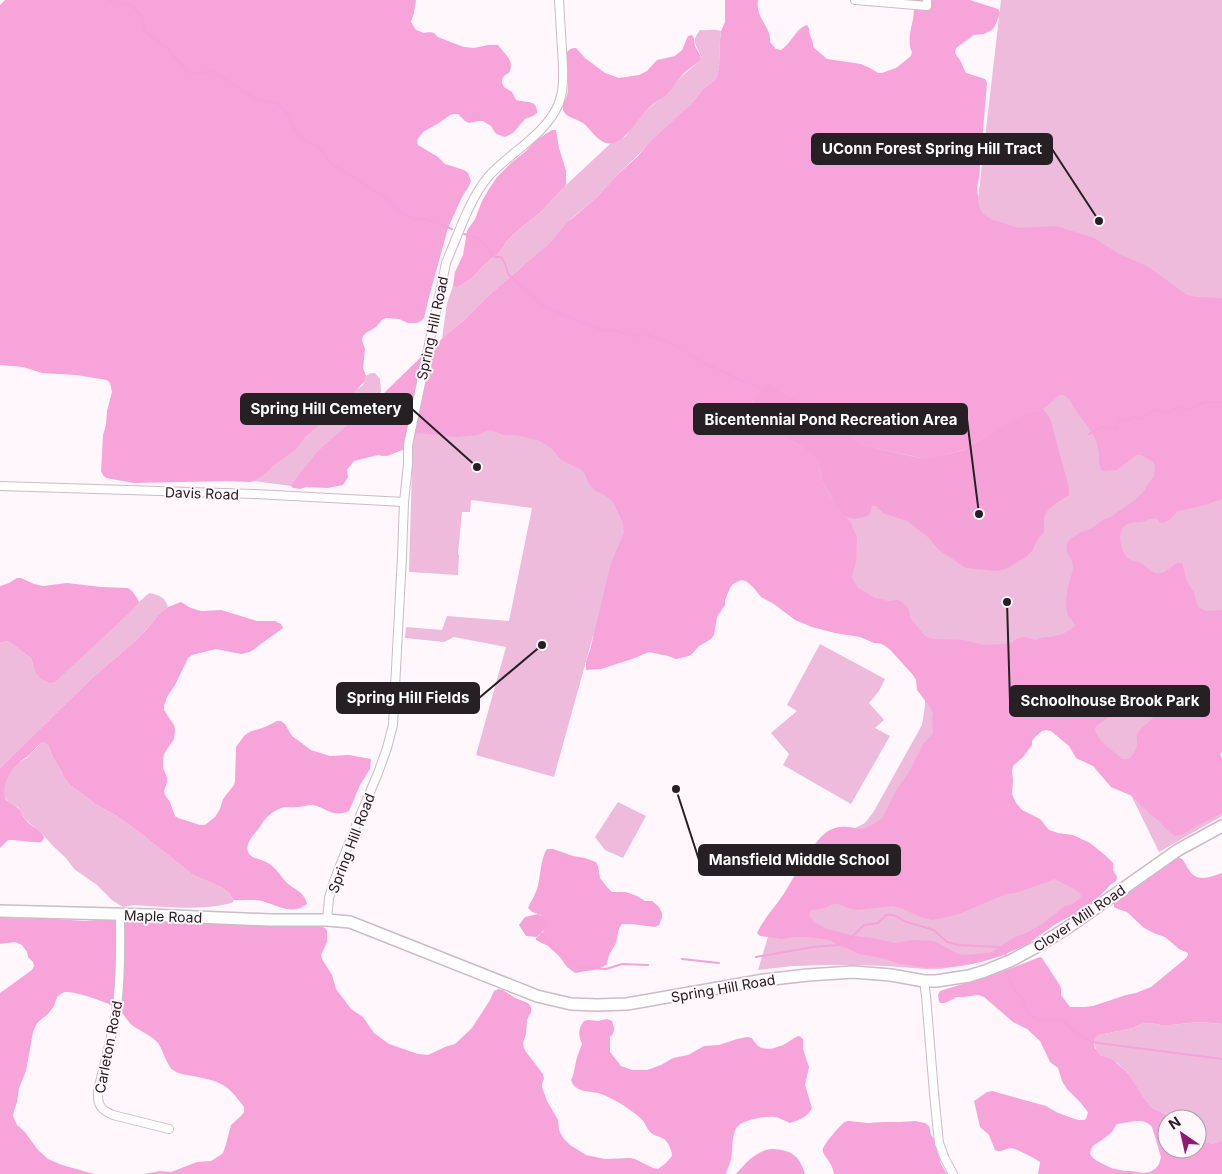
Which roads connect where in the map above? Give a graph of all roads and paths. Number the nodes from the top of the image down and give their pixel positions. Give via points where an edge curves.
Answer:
1 (559, 0) edge
2 (855, 0) edge
3 (927, 3) edge
4 (0, 486) edge
5 (404, 502) junction
6 (1222, 826) edge
7 (0, 910) edge
8 (120, 915) junction
9 (327, 920) junction
10 (924, 981) junction
11 (169, 1129) dead end
12 (953, 1174) edge

1 - 5 street, Spring Hill Road via 563,82 559,102 539,131 486,179 446,263 408,445
2 - 3 street
4 - 5 street, Davis Road
5 - 9 street, Spring Hill Road via 393,725 378,773 334,881
6 - 10 street, Clover Mill Road via 1178,850 1070,926 1010,961 969,976
7 - 8 street, Maple Road
8 - 9 street, Maple Road
8 - 11 street, Carleton Road via 118,997 98,1101 105,1111
9 - 10 street, Spring Hill Road via 350,922 537,996 571,1004 627,1004 764,980 853,972
10 - 12 street via 939,1143

